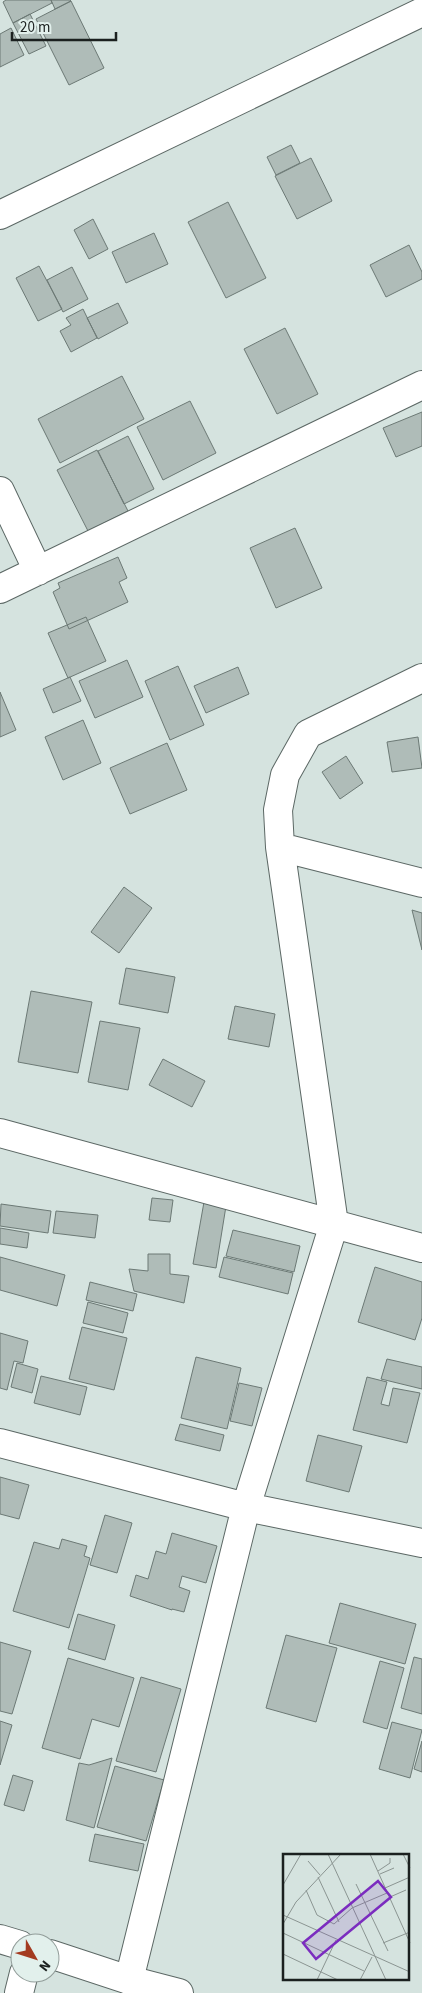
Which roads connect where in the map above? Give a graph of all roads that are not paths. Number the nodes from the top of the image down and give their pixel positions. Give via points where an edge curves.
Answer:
1 (422, 12) edge
2 (0, 215) edge
3 (422, 385) edge
4 (0, 491) edge
5 (38, 571) junction
6 (0, 590) edge
7 (422, 678) edge
8 (280, 847) junction
9 (422, 883) edge
10 (0, 1133) edge
11 (334, 1224) junction
12 (422, 1248) edge
13 (0, 1443) edge
14 (246, 1507) junction
15 (422, 1543) edge
16 (60, 1957) edge
17 (129, 1980) junction
18 (179, 1993) edge

1 - 2 street
3 - 5 street
4 - 5 street
5 - 6 street
7 - 8 street via 308,734 285,775 278,810
8 - 9 street
8 - 11 street
10 - 11 street
11 - 12 street
11 - 14 street
13 - 14 street
14 - 15 street
14 - 17 street
16 - 17 street
17 - 18 street

